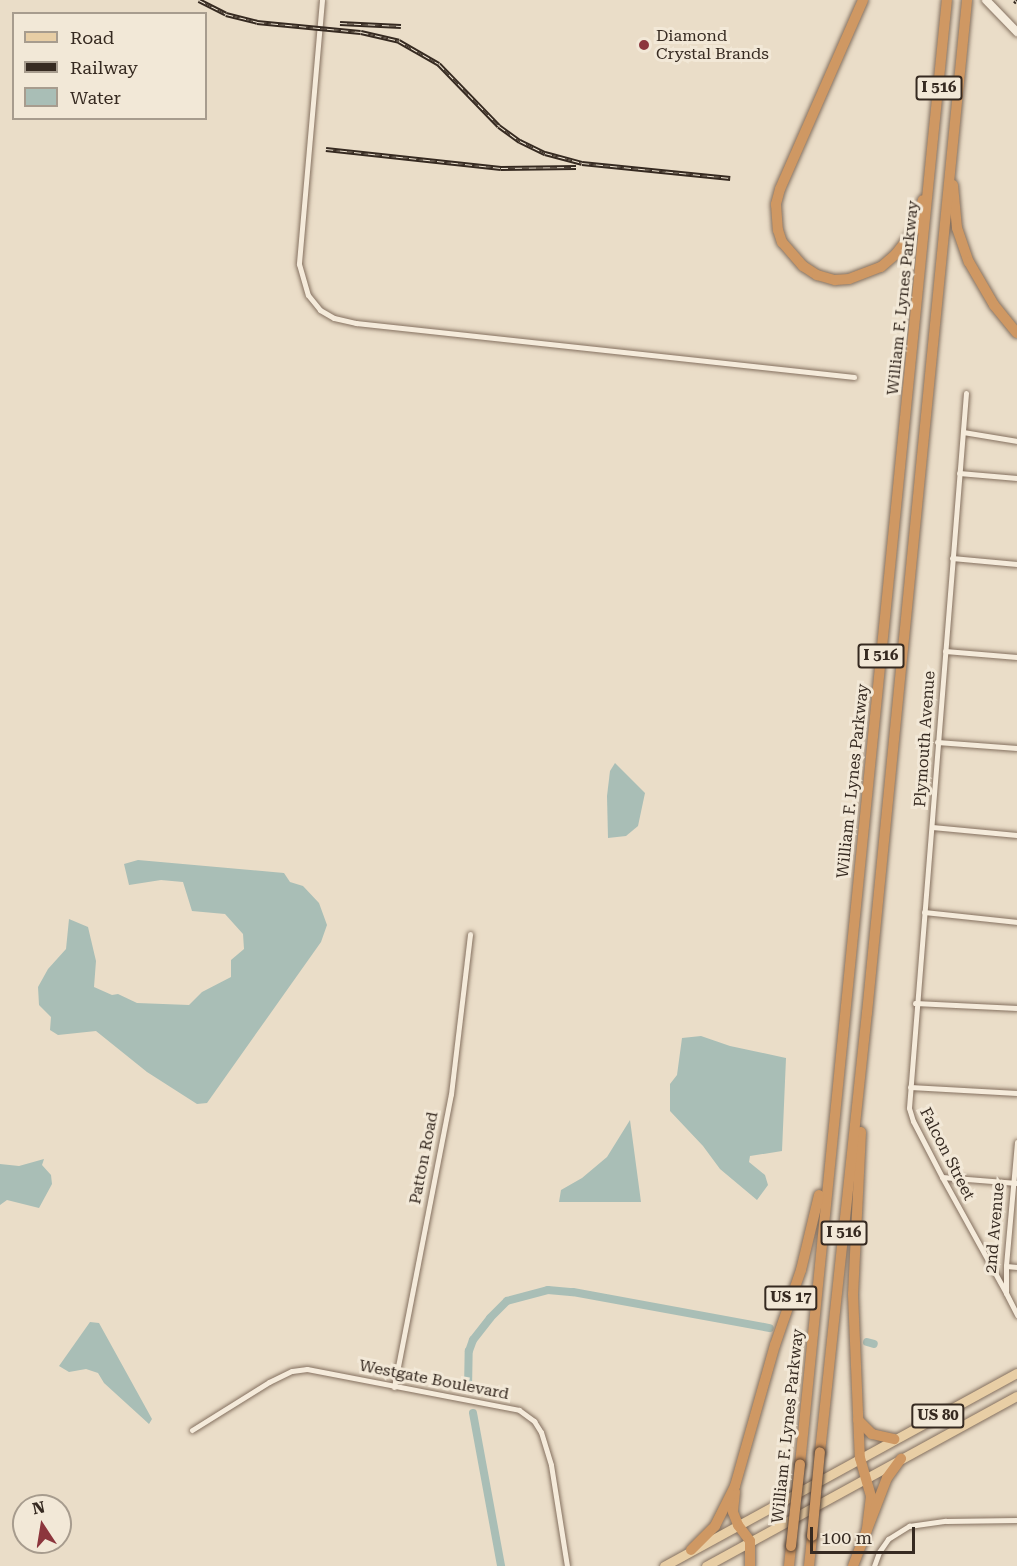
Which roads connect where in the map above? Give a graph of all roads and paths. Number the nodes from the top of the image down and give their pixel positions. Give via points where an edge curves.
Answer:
1 (322, 0) edge
2 (864, 0) edge
3 (947, 0) edge
4 (986, 0) edge
5 (967, 5) edge
6 (1017, 32) edge
7 (950, 166) junction
8 (931, 176) junction
9 (1017, 333) edge
10 (854, 377) dead end
11 (966, 393) dead end
12 (963, 432) junction
13 (1017, 441) edge
14 (959, 473) junction
15 (1017, 478) edge
16 (952, 558) junction
17 (1017, 564) edge
18 (945, 651) junction
19 (1017, 657) edge
20 (937, 742) junction
21 (1017, 748) edge
22 (932, 827) junction
23 (1017, 835) edge
24 (924, 912) junction
25 (1017, 922) edge
26 (470, 934) dead end
27 (915, 1003) junction
28 (1017, 1008) edge
29 (867, 1014) junction
30 (910, 1087) junction
31 (1017, 1094) edge
32 (831, 1136) junction
33 (1017, 1142) edge
34 (942, 1177) junction
35 (1016, 1183) edge
36 (1006, 1266) junction
37 (1017, 1267) edge
38 (1006, 1293) junction
39 (1017, 1315) edge
40 (1017, 1373) edge
41 (394, 1387) junction
42 (1017, 1396) edge
43 (1017, 1403) edge
44 (988, 1411) junction
45 (858, 1420) junction
46 (192, 1430) dead end
47 (894, 1439) junction
48 (860, 1458) junction
49 (901, 1459) junction
50 (866, 1478) junction
51 (735, 1485) junction
52 (1017, 1520) edge
53 (738, 1525) junction
54 (867, 1531) junction
55 (750, 1541) junction
56 (691, 1550) junction
57 (567, 1566) edge
58 (664, 1566) edge
59 (706, 1566) edge
60 (750, 1566) edge
61 (789, 1566) edge
62 (809, 1566) edge
63 (853, 1566) edge
64 (874, 1566) edge

1 - 10 street via 299,264 308,296 320,310 334,318 356,322
2 - 8 highway via 780,189 776,216 782,242 803,266 817,275 835,280 865,275 895,255 914,231
3 - 8 highway, William F. Lynes Parkway / I 516
4 - 6 street
5 - 7 highway, William F. Lynes Parkway / I 516
7 - 9 highway via 957,228 969,262 981,287
7 - 29 highway, William F. Lynes Parkway / I 516
8 - 32 highway, William F. Lynes Parkway / I 516
11 - 12 street, Plymouth Avenue
12 - 13 street
12 - 14 street, Plymouth Avenue
14 - 15 street
14 - 16 street, Plymouth Avenue
16 - 17 street
16 - 18 street, Plymouth Avenue
18 - 19 street
18 - 20 street, Plymouth Avenue
20 - 21 street
20 - 22 street, Plymouth Avenue
22 - 23 street
22 - 24 street, Plymouth Avenue
24 - 25 street
24 - 27 street, Plymouth Avenue
26 - 41 street, Patton Road via 451,1094
27 - 28 street
27 - 30 street, Plymouth Avenue
29 - 45 highway via 853,1294
29 - 62 highway, William F. Lynes Parkway / I 516, bridge
30 - 31 street
30 - 34 street, Falcon Street via 913,1121
32 - 51 highway, US 17 via 801,1270
32 - 61 highway, William F. Lynes Parkway / I 516, bridge
33 - 35 street, 2nd Avenue
34 - 35 street
34 - 38 street, Falcon Street
35 - 36 street, 2nd Avenue
36 - 37 street
36 - 38 street, 2nd Avenue
38 - 39 street, 2nd Avenue
40 - 47 main road, US 80
41 - 46 street, Westgate Boulevard via 307,1369 292,1371
41 - 57 street, Westgate Boulevard via 519,1410 534,1421 551,1465
42 - 44 main road, US 80
43 - 44 main road
44 - 49 main road, US 80
45 - 47 highway via 872,1434
45 - 48 highway
47 - 48 main road
48 - 50 highway
48 - 53 main road
49 - 50 main road, US 80
49 - 54 highway via 887,1478
50 - 54 highway via 871,1496
50 - 55 main road
51 - 53 highway via 733,1512
51 - 56 highway, US 17 via 715,1526
52 - 64 street via 922,1522 909,1526 894,1534 879,1551
53 - 55 highway
53 - 56 main road
54 - 63 highway
55 - 59 main road
55 - 60 highway
56 - 58 main road, US 17

